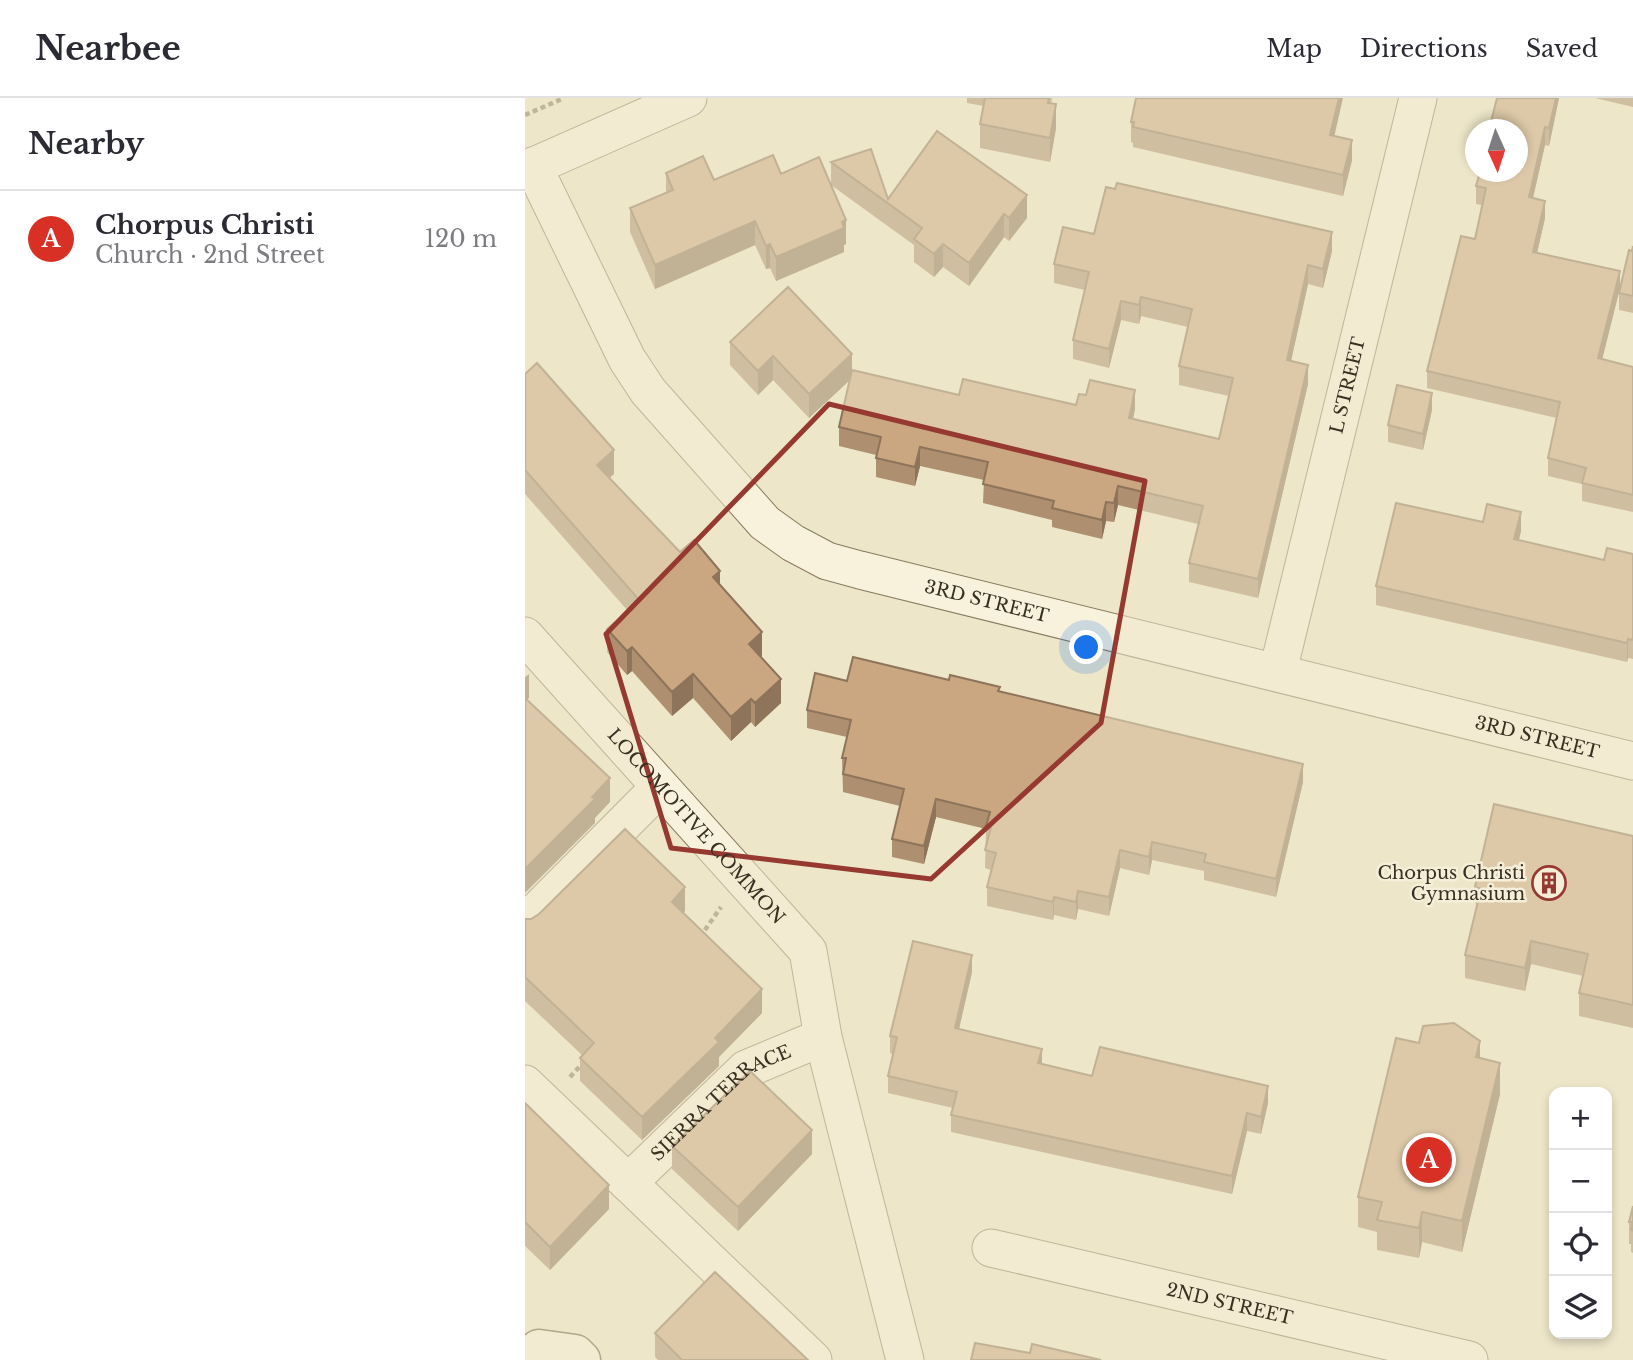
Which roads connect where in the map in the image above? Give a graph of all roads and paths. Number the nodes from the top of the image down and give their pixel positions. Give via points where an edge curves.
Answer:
1 (564, 98) edge
2 (688, 98) edge
3 (1418, 98) edge
4 (525, 115) edge
5 (529, 168) edge
6 (525, 636) edge
7 (1278, 671) junction
8 (1633, 761) edge
9 (659, 788) junction
10 (742, 878) junction
11 (525, 923) edge
12 (698, 939) edge
13 (823, 1037) junction
14 (587, 1053) edge
15 (534, 1093) edge
16 (628, 1183) junction
17 (991, 1248) dead end
18 (530, 1347) edge
19 (581, 1360) edge
20 (813, 1360) edge
21 (905, 1360) edge
22 (1469, 1360) edge

1 - 4 path
2 - 5 street
3 - 7 street, L STREET
5 - 7 street, 3RD STREET via 648,391 765,523 793,543 827,561 860,570
6 - 9 street, LOCOMOTIVE COMMON
7 - 8 street, 3RD STREET
9 - 10 street, LOCOMOTIVE COMMON
9 - 11 street
10 - 12 path
10 - 13 street, LOCOMOTIVE COMMON via 808,951
13 - 16 street, SIERRA TERRACE via 746,1069
13 - 21 street, LOCOMOTIVE COMMON
14 - 15 path via 582,1065
15 - 16 street
16 - 20 street
17 - 22 street, 2ND STREET
18 - 19 main road via 575,1354

